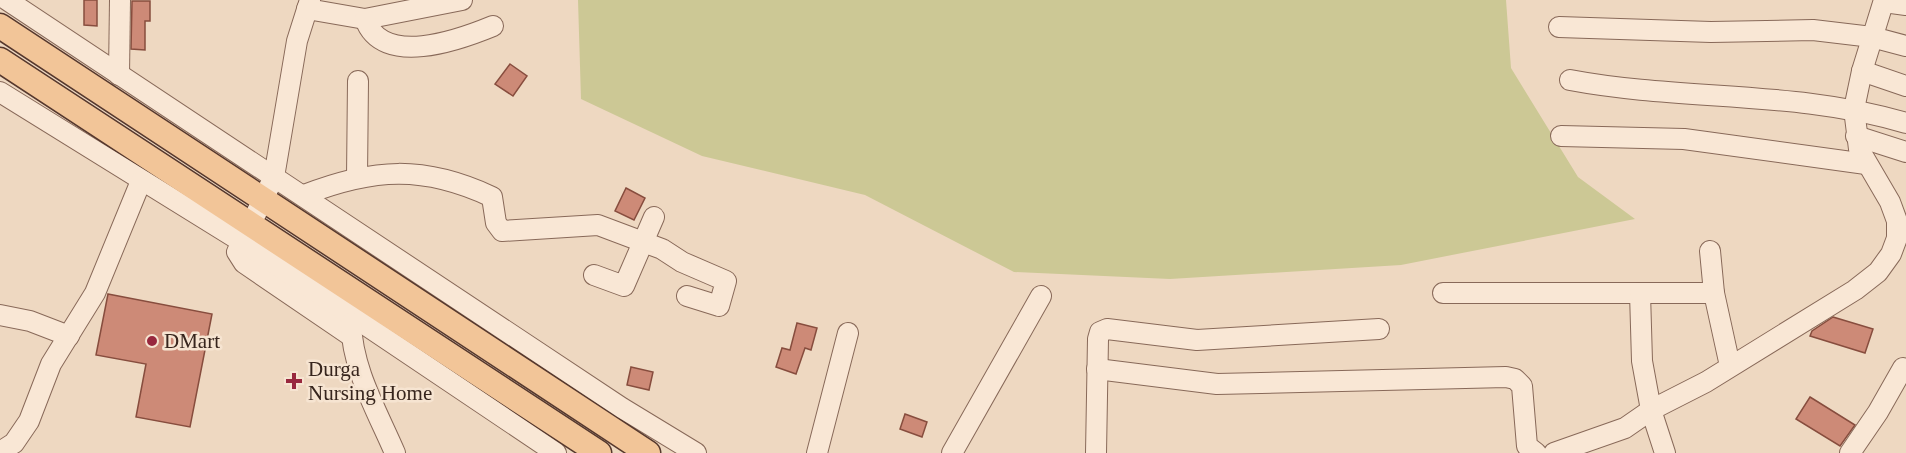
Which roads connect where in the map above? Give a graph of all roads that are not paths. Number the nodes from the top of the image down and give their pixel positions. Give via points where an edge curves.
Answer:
1 (8, 0) edge
2 (120, 0) edge
3 (462, 0) edge
4 (1884, 1) edge
5 (308, 5) edge
6 (1906, 5) edge
7 (364, 19) junction
8 (0, 26) edge
9 (493, 26) dead end
10 (1559, 27) dead end
11 (1872, 37) junction
12 (1906, 46) edge
13 (0, 60) edge
14 (1862, 71) junction
15 (119, 75) junction
16 (1570, 80) dead end
17 (358, 81) dead end
18 (1906, 86) edge
19 (3, 97) edge
20 (1854, 109) junction
21 (1906, 123) edge
22 (1856, 135) junction
23 (1561, 136) dead end
24 (1906, 152) edge
25 (1866, 164) junction
26 (274, 177) junction
27 (357, 177) junction
28 (141, 181) junction
29 (304, 195) junction
30 (265, 201) junction
31 (654, 217) dead end
32 (246, 234) junction
33 (1902, 239) edge
34 (643, 242) junction
35 (1710, 251) dead end
36 (594, 275) dead end
37 (1443, 293) dead end
38 (1640, 293) junction
39 (1714, 293) junction
40 (687, 296) dead end
41 (1041, 296) dead end
42 (0, 315) edge
43 (351, 326) junction
44 (1379, 329) dead end
45 (848, 333) dead end
46 (69, 336) junction
47 (1730, 366) junction
48 (1903, 368) dead end
49 (1097, 369) junction
50 (1652, 410) junction
51 (3, 452) edge
52 (955, 452) edge
53 (395, 453) edge
54 (556, 453) edge
55 (599, 453) edge
56 (648, 453) edge
57 (696, 453) edge
58 (817, 453) edge
59 (1096, 453) edge
60 (1536, 453) edge
61 (1554, 453) edge
62 (1665, 453) edge
63 (1850, 453) edge

1 - 15 street
2 - 15 street
3 - 7 street
4 - 6 street
4 - 11 street
5 - 7 street
5 - 26 street via 297,41
7 - 9 street via 368,30 386,42 429,46 456,41
8 - 30 main road
10 - 11 street via 1711,32 1812,30
11 - 12 street
11 - 14 street
13 - 32 main road
14 - 18 street
14 - 20 street
15 - 26 street
16 - 20 street
17 - 27 street
19 - 28 street
20 - 21 street
20 - 22 street
22 - 24 street
22 - 25 street
23 - 25 street via 1684,139
25 - 33 street via 1890,202
26 - 29 street
26 - 30 street
27 - 29 street
27 - 34 street via 435,176 492,196 496,223 502,231 590,223
28 - 32 street
28 - 46 street via 95,293
29 - 57 street
30 - 32 street
30 - 56 main road
31 - 34 street
32 - 43 street
32 - 55 main road
33 - 47 street via 1878,272 1855,290
34 - 36 street via 624,286
34 - 40 street via 726,281 719,306
35 - 39 street
37 - 38 street
38 - 39 street
38 - 50 street via 1642,361
39 - 47 street
41 - 52 street
42 - 46 street
43 - 53 street via 359,370
43 - 54 street
44 - 49 street via 1197,340 1107,329 1098,339
45 - 58 street
46 - 51 street via 51,364 29,421
47 - 50 street
48 - 63 street
49 - 59 street
49 - 60 street via 1217,384 1506,377 1522,386 1527,446
50 - 61 street via 1625,428
50 - 62 street

